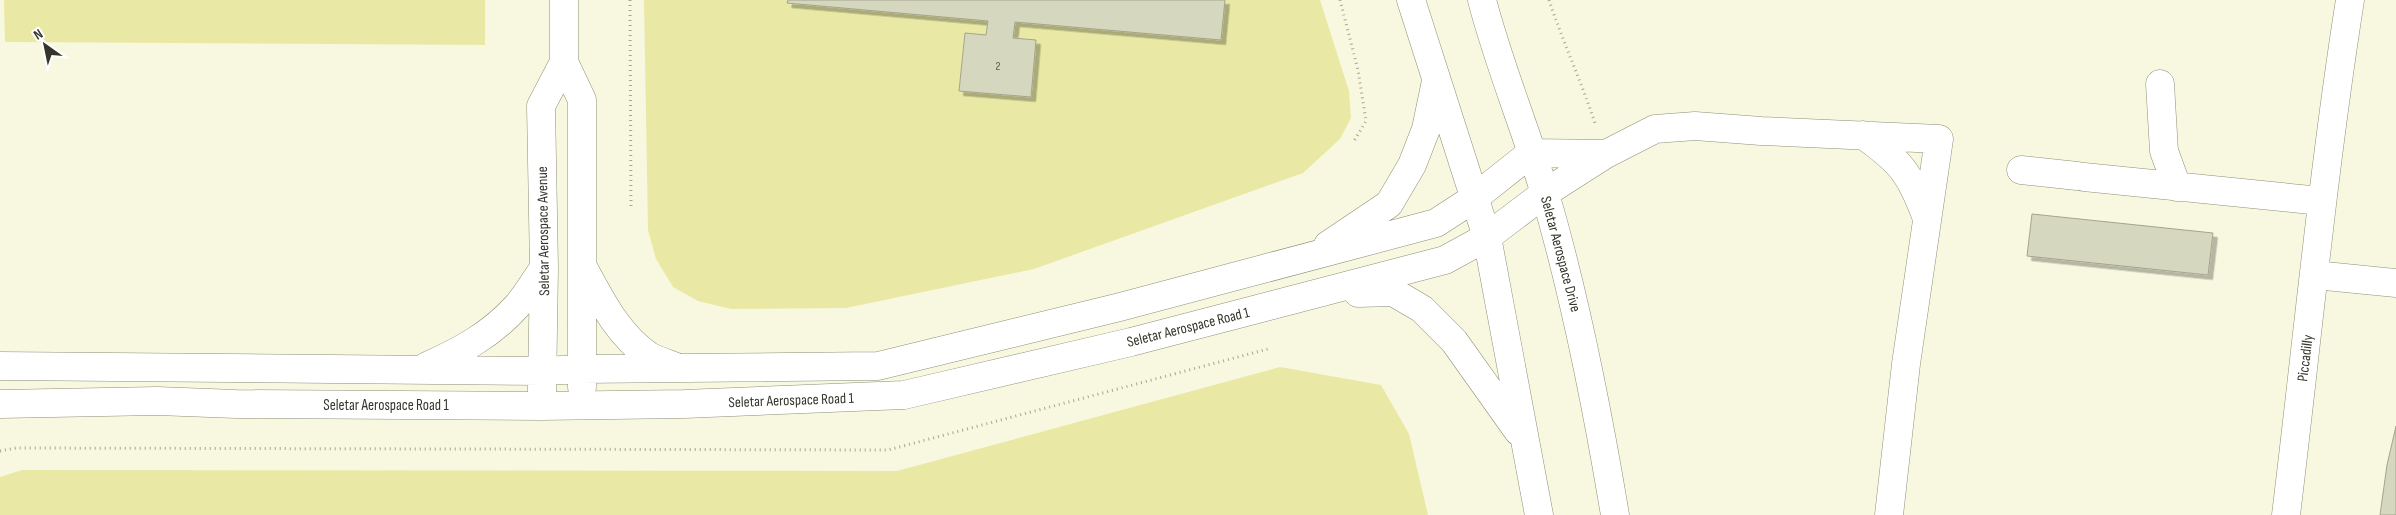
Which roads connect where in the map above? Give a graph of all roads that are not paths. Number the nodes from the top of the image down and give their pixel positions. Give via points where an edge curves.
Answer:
1 (564, 0) edge
2 (1411, 0) edge
3 (1482, 0) edge
4 (2350, 0) edge
5 (564, 62) junction
6 (1436, 78) junction
7 (2160, 84) dead end
8 (1863, 134) junction
9 (1531, 153) junction
10 (1606, 154) junction
11 (2021, 170) dead end
12 (2177, 187) junction
13 (1545, 193) junction
14 (1473, 199) junction
15 (2321, 201) junction
16 (1926, 217) junction
17 (1487, 238) junction
18 (1305, 259) junction
19 (582, 266) junction
20 (544, 268) junction
21 (2315, 275) junction
22 (2396, 283) edge
23 (1317, 293) junction
24 (0, 366) edge
25 (157, 368) junction
26 (680, 368) junction
27 (422, 369) junction
28 (582, 369) junction
29 (543, 371) junction
30 (156, 401) junction
31 (0, 404) edge
32 (541, 406) junction
33 (582, 406) junction
34 (1524, 441) junction
35 (1539, 515) edge
36 (1615, 515) edge
37 (1889, 515) edge
38 (2286, 515) edge

1 - 5 street, Seletar Aerospace Avenue
2 - 6 street
3 - 9 street, Seletar Aerospace Drive
4 - 15 street, Piccadilly
5 - 19 street, Seletar Aerospace Avenue via 582,100
5 - 20 street, Seletar Aerospace Avenue via 541,106
6 - 14 street
6 - 18 street via 1426,129 1412,165 1389,204
7 - 12 street via 2164,151
8 - 10 street, Seletar Aerospace Road 1 via 1695,126 1655,129
8 - 16 street via 1897,162 1915,186
8 - 16 street, Seletar Aerospace Road 1 via 1939,139
9 - 10 street
9 - 13 street, Seletar Aerospace Drive
9 - 14 street, Seletar Aerospace Road 1
10 - 13 street, Seletar Aerospace Road 1
11 - 12 street
12 - 15 street
13 - 17 street, Seletar Aerospace Road 1
13 - 36 street, Seletar Aerospace Drive via 1582,338
14 - 17 street
14 - 18 street, Seletar Aerospace Road 1 via 1436,223
15 - 21 street, Piccadilly
16 - 37 street
17 - 23 street, Seletar Aerospace Road 1 via 1445,260
17 - 34 street
18 - 26 street, Seletar Aerospace Road 1 via 878,366
19 - 26 street via 626,336 650,356
19 - 28 street, Seletar Aerospace Avenue
20 - 27 street via 518,305 491,331
20 - 29 street, Seletar Aerospace Avenue
21 - 22 street
21 - 38 street, Piccadilly
23 - 33 street, Seletar Aerospace Road 1 via 1131,342 904,395
23 - 34 street via 1393,292 1422,309 1454,341
24 - 25 street, Seletar Aerospace Road 1
25 - 27 street, Seletar Aerospace Road 1
25 - 30 street
26 - 28 street, Seletar Aerospace Road 1
27 - 29 street, Seletar Aerospace Road 1
28 - 29 street, Seletar Aerospace Road 1
28 - 33 street, Seletar Aerospace Avenue
29 - 32 street, Seletar Aerospace Avenue
30 - 31 street, Seletar Aerospace Road 1
30 - 32 street, Seletar Aerospace Road 1
32 - 33 street, Seletar Aerospace Road 1
34 - 35 street

